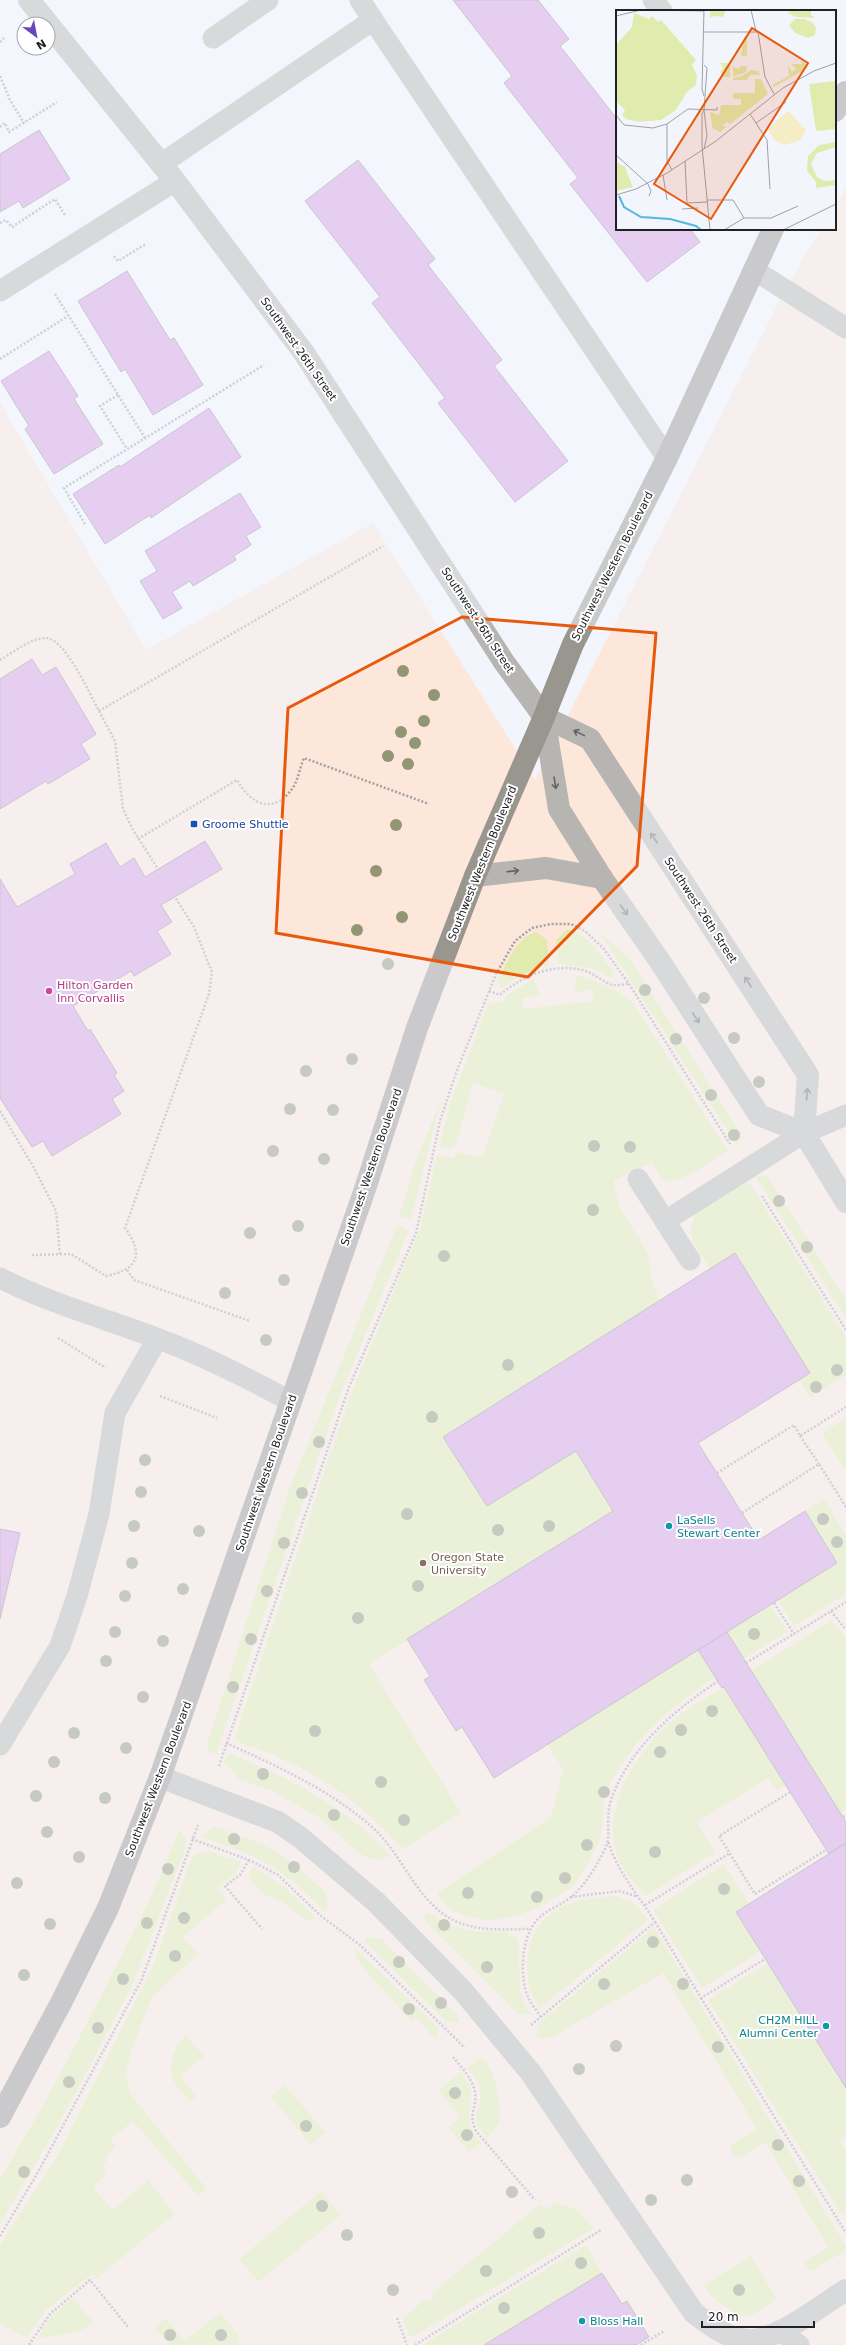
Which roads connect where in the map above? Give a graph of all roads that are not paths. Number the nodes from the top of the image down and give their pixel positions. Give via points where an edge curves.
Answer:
1 (29, 0) edge
2 (268, 0) edge
3 (360, 0) edge
4 (653, 0) edge
5 (661, 10) edge
6 (373, 20) junction
7 (213, 38) dead end
8 (846, 92) edge
9 (836, 109) edge
10 (168, 173) junction
11 (773, 230) edge
12 (754, 270) junction
13 (0, 291) edge
14 (846, 328) edge
15 (667, 458) junction
16 (544, 717) junction
17 (474, 876) junction
18 (602, 878) junction
19 (846, 1115) edge
20 (804, 1133) junction
21 (638, 1179) dead end
22 (846, 1202) edge
23 (665, 1221) junction
24 (690, 1260) dead end
25 (0, 1278) edge
26 (157, 1339) junction
27 (290, 1401) junction
28 (0, 1745) edge
29 (160, 1777) junction
30 (0, 2117) edge
31 (846, 2290) edge
32 (780, 2331) junction
33 (799, 2345) edge

1 - 10 street, Southwest 26th Street
2 - 7 lane
3 - 6 lane
4 - 5 lane
6 - 10 lane
6 - 15 lane
8 - 9 main road
10 - 13 lane
10 - 16 street, Southwest 26th Street via 304,353 504,662
11 - 12 main road, Southwest Western Boulevard
12 - 14 lane
12 - 15 main road, Southwest Western Boulevard
15 - 16 main road, Southwest Western Boulevard via 573,644
16 - 17 main road, Southwest Western Boulevard
16 -> 18 street, Southwest 26th Street via 559,809
20 -> 16 street, Southwest 26th Street via 808,1075 590,739
17 -> 18 street via 546,868
17 - 27 main road, Southwest Western Boulevard via 417,1028 366,1186
18 -> 20 street, Southwest 26th Street via 659,960 759,1115
19 - 20 lane
20 - 22 street
20 - 23 lane
21 - 23 lane
23 - 24 lane
25 - 26 lane via 34,1295
26 - 27 lane via 233,1371
26 - 28 lane via 115,1413 99,1514 77,1596 60,1646
27 - 29 main road, Southwest Western Boulevard
29 - 30 main road, Southwest Western Boulevard via 108,1908
29 - 32 street via 278,1822 301,1838 376,1902 463,1991 509,2044 694,2313 720,2332 748,2340
31 - 32 street
32 - 33 lane

